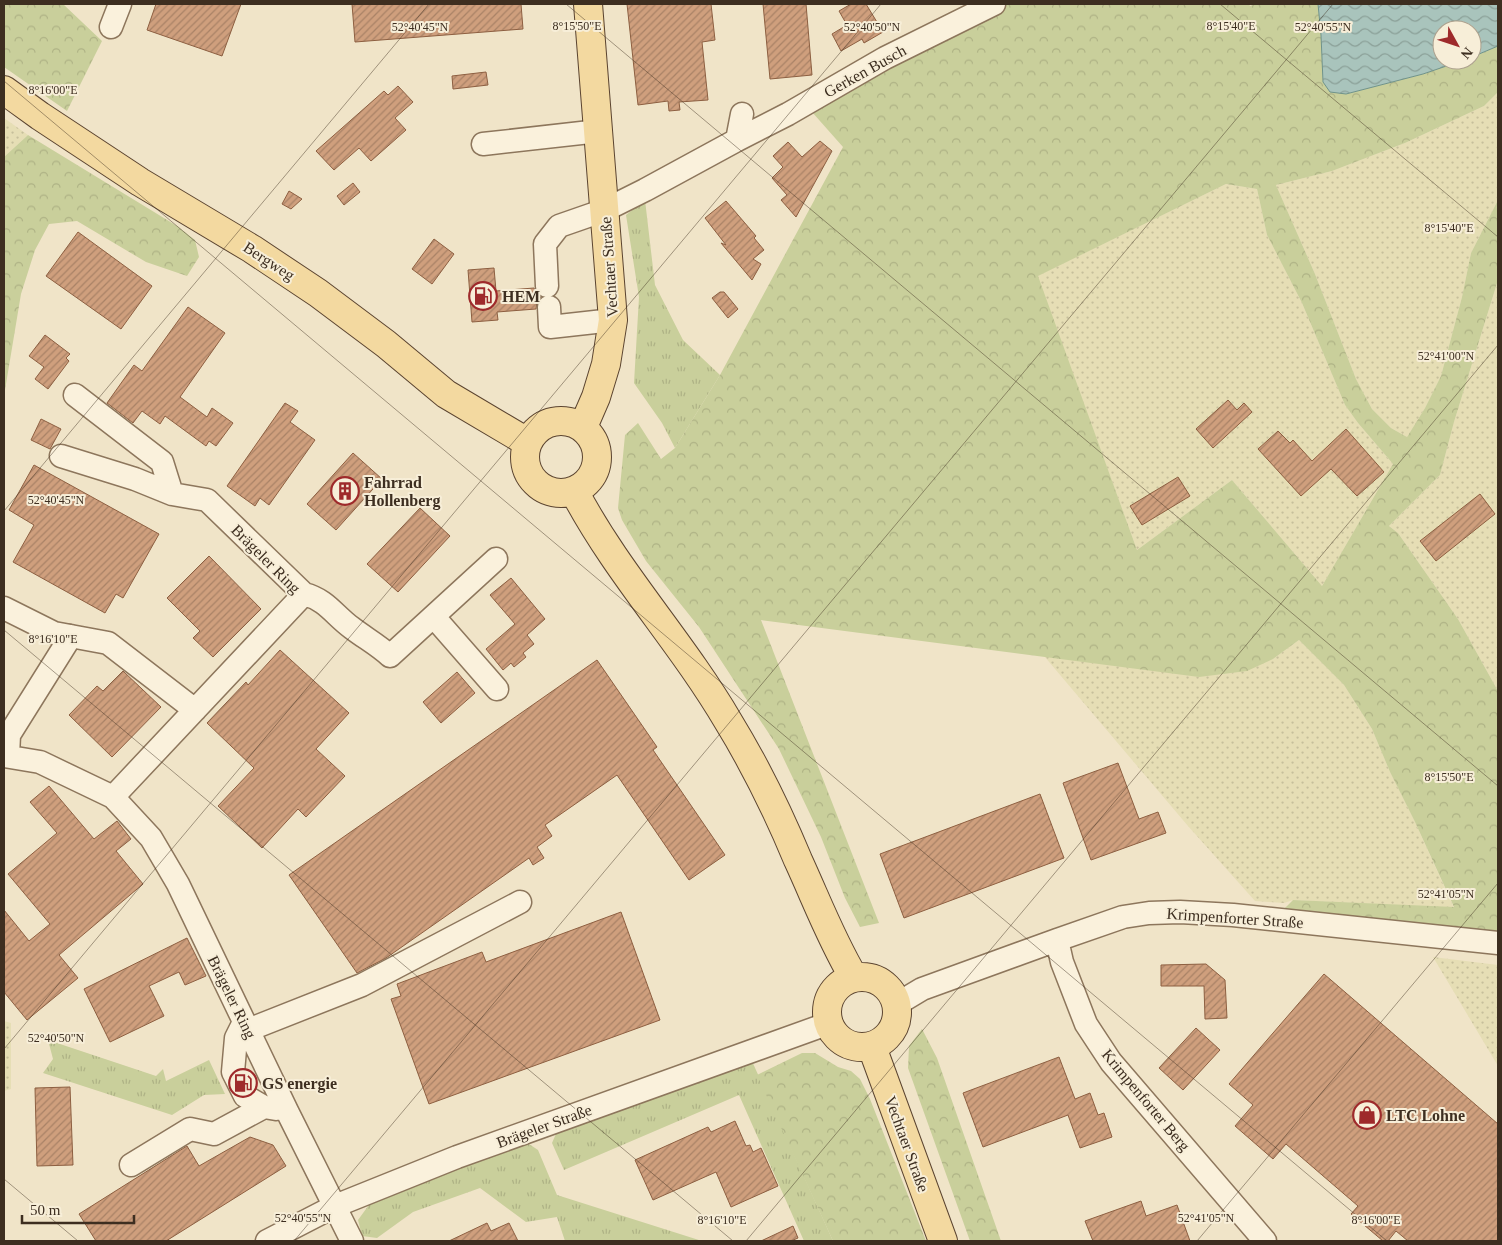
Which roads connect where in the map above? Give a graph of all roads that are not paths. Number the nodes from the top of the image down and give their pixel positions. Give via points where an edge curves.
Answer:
1 (120, 4) edge
2 (588, 4) edge
3 (994, 4) edge
4 (112, 27) dead end
5 (4, 90) edge
6 (742, 114) dead end
7 (599, 131) junction
8 (737, 140) junction
9 (483, 144) dead end
10 (605, 210) junction
11 (613, 320) junction
12 (75, 395) dead end
13 (582, 427) junction
14 (527, 442) junction
15 (61, 456) dead end
16 (574, 491) junction
17 (172, 494) junction
18 (496, 559) dead end
19 (304, 594) junction
20 (4, 608) edge
21 (434, 617) junction
22 (71, 636) junction
23 (497, 689) dead end
24 (195, 710) junction
25 (6, 756) edge
26 (113, 797) junction
27 (520, 902) dead end
28 (1057, 940) junction
29 (1498, 943) edge
30 (853, 976) junction
31 (897, 1004) junction
32 (827, 1024) junction
33 (246, 1026) junction
34 (872, 1047) junction
35 (260, 1104) junction
36 (286, 1111) junction
37 (131, 1165) dead end
38 (335, 1206) junction
39 (267, 1241) edge
40 (352, 1241) edge
41 (943, 1241) edge
42 (1265, 1241) edge

1 - 4 street
2 - 7 main road, Vechtaer Straße
3 - 8 street, Gerken Busch via 885,58
5 - 14 main road, Bergweg via 132,176 318,293 446,394
6 - 8 street
7 - 9 street
7 - 10 main road, Vechtaer Straße
8 - 10 street, Gerken Busch
10 - 11 main road, Vechtaer Straße
10 - 11 street, Gerken Busch via 559,226 546,244 550,327
11 - 13 main road, Vechtaer Straße via 606,364
12 - 17 street via 162,462
13 - 14 main road via 573,422 552,421 533,432
13 - 16 main road via 596,445 597,462 591,477
14 - 16 main road via 525,463 534,482 552,492
15 - 17 street, Brägeler Ring
16 - 30 main road via 631,582 728,720 797,857 837,950
17 - 19 street, Brägeler Ring via 207,500
18 - 21 street
19 - 21 street via 318,598 350,628 379,645 390,656
19 - 24 street, Brägeler Ring
20 - 22 street via 54,632
21 - 23 street
22 - 24 street via 108,643
22 - 25 street via 9,735
24 - 26 street, Brägeler Ring
25 - 26 street, Brägeler Ring via 40,762
26 - 33 street, Brägeler Ring via 151,838 178,884
27 - 33 street via 362,984
28 - 29 street, Krimpenforter Straße via 1123,917 1180,912
28 - 31 street, Krimpenforter Straße via 922,989
28 - 42 street, Krimpenforter Berg via 1086,1024 1111,1062
30 - 31 main road via 880,981 892,992
30 - 32 main road via 830,996
31 - 34 main road via 897,1020 892,1031
32 - 34 main road via 846,1045
32 - 38 street, Brägeler Straße via 457,1158
33 - 35 street via 236,1038 233,1072 245,1096
33 - 36 street, Brägeler Ring
34 - 41 main road, Vechtaer Straße
35 - 36 street
35 - 37 street via 214,1134 190,1129
36 - 38 street, Brägeler Ring
38 - 39 street, Brägeler Straße
38 - 40 street, Brägeler Ring

